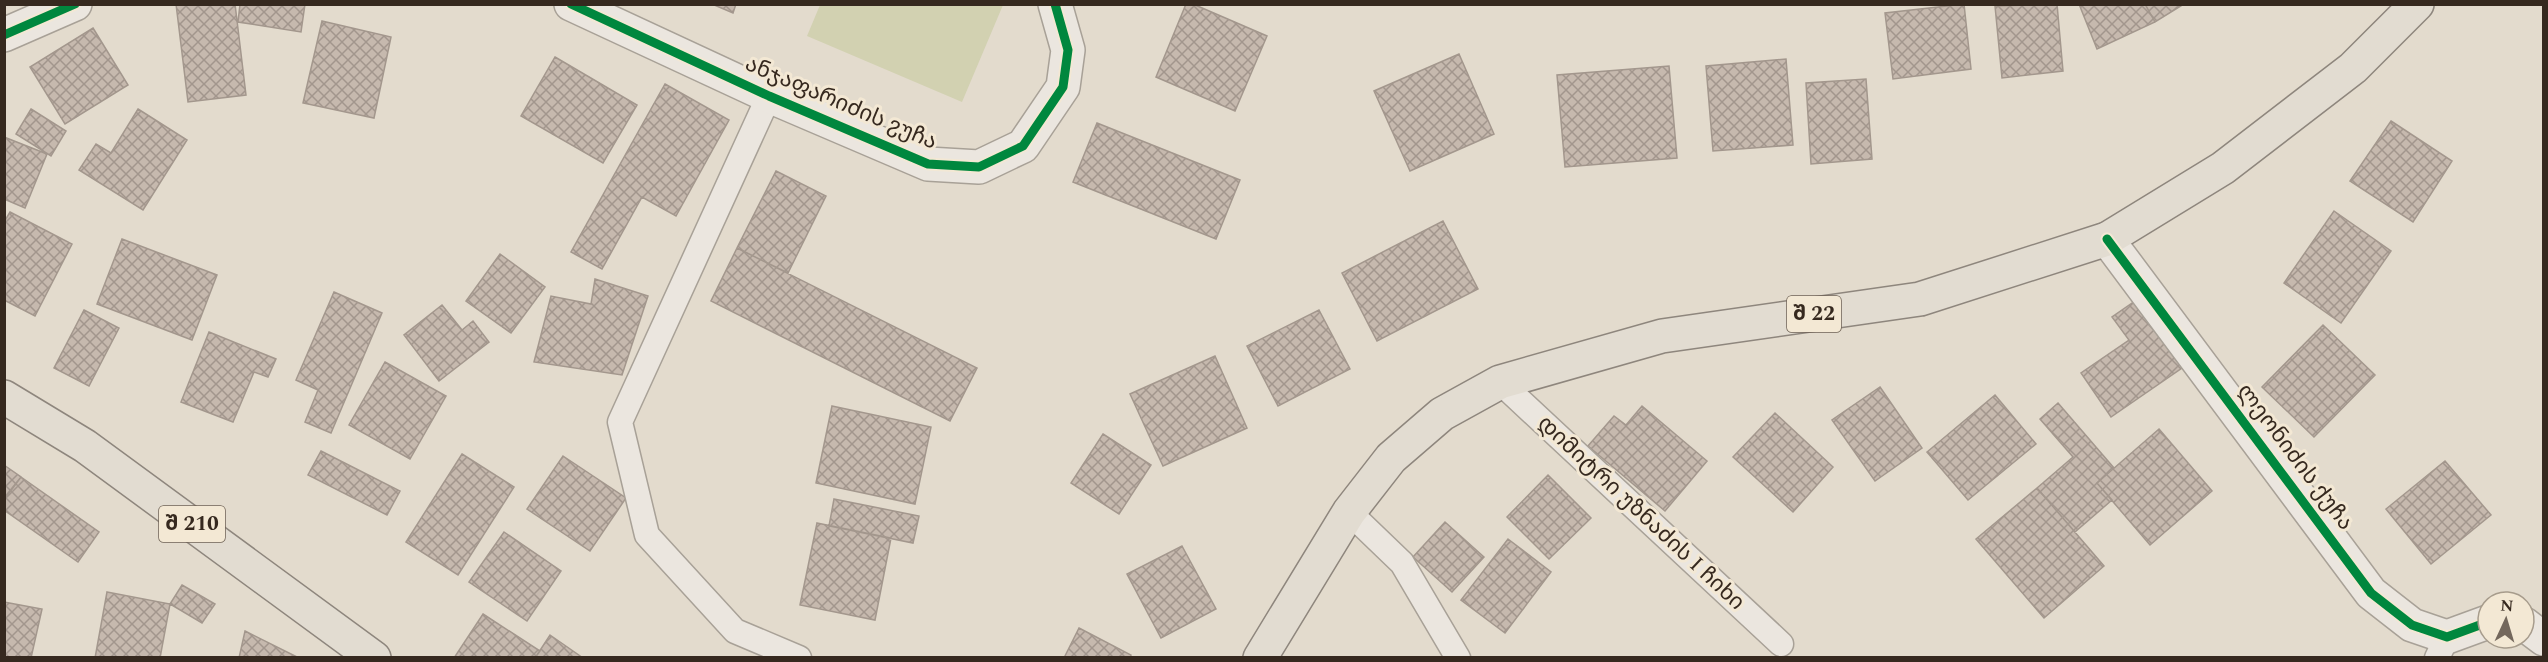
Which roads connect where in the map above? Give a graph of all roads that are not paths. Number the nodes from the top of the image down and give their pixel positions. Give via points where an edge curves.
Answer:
1 (75, 4) edge
2 (571, 4) edge
3 (1055, 4) edge
4 (2417, 4) edge
5 (4, 35) edge
6 (769, 96) junction
7 (2108, 239) junction
8 (1500, 382) junction
9 (4, 397) edge
10 (1349, 512) junction
11 (2476, 629) edge
12 (1781, 644) dead end
13 (2442, 647) edge
14 (374, 657) edge
15 (799, 657) edge
16 (1260, 657) edge
17 (1458, 657) edge

1 - 5 street
2 - 6 street, ანჯაფარიძის ჷუჩა
3 - 6 street, ანჯაფარიძის ჷუჩა via 1068,50 1063,87 1023,146 979,167 928,164
4 - 7 main road, შ 22 via 2353,68 2223,168
6 - 15 lane via 620,422 647,535 735,631
7 - 8 main road, შ 22 via 1920,298 1662,336
7 - 13 street, ლეონიძის ქუჩა via 2372,592
8 - 10 main road, შ 22 via 1442,414 1391,458
8 - 12 lane, დიმიტრი უზნაძის I ჩიხი
9 - 14 main road, შ 210 via 85,446
10 - 16 main road, შ 22
10 - 17 lane via 1402,562
11 - 13 street, ლეონიძის ქუჩა

